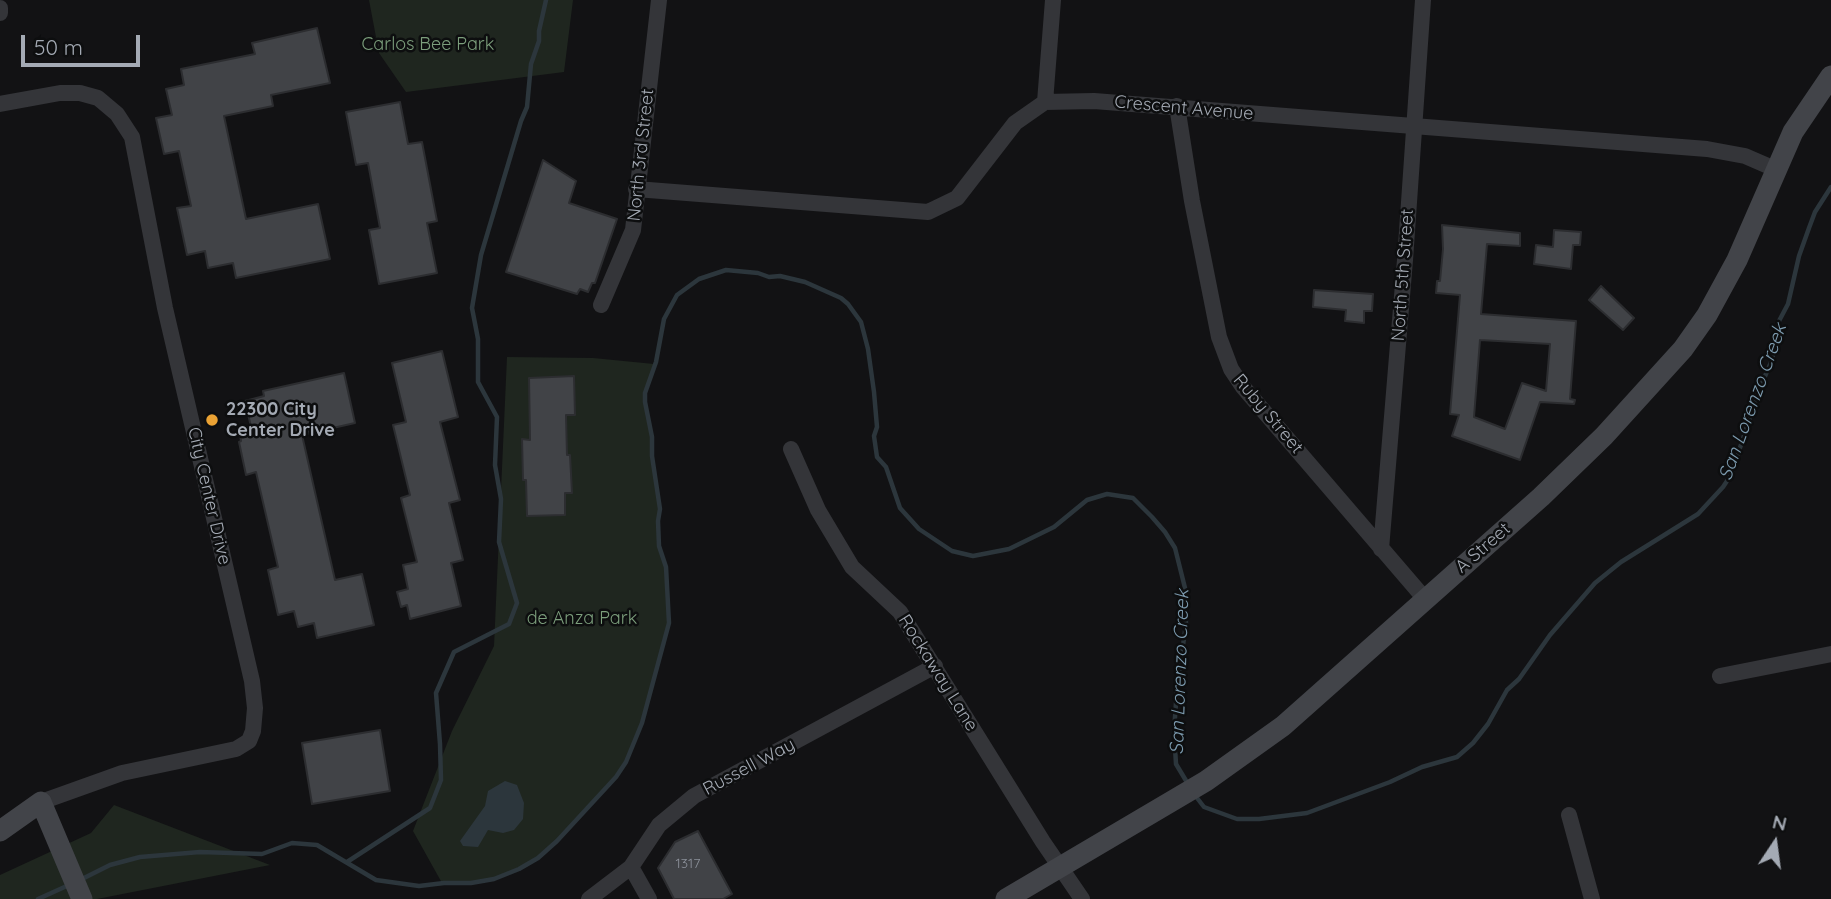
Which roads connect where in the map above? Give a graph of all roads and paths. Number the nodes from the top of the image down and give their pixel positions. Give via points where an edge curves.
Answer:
1 (659, 0) edge
2 (1053, 0) edge
3 (1423, 0) edge
4 (1831, 76) edge
5 (1045, 102) junction
6 (0, 104) edge
7 (1177, 106) junction
8 (1413, 125) junction
9 (1775, 169) junction
10 (636, 189) junction
11 (601, 305) dead end
12 (791, 449) dead end
13 (1381, 549) junction
14 (1425, 599) junction
15 (1831, 654) edge
16 (935, 666) junction
17 (1720, 676) dead end
18 (41, 802) junction
19 (1569, 815) dead end
20 (0, 831) edge
21 (1061, 866) junction
22 (631, 867) junction
23 (82, 899) edge
24 (589, 899) edge
25 (649, 899) edge
26 (1006, 899) edge
27 (1082, 899) edge
28 (1592, 899) edge

1 - 10 street, North 3rd Street
2 - 5 street
3 - 8 street, North 5th Street
4 - 9 main road, A Street via 1793,132
5 - 7 street, Crescent Avenue
5 - 10 street via 1015,123 957,198 928,212
6 - 18 street, City Center Drive via 80,93 98,98 117,114 132,137 165,308 255,708 249,741 236,749 122,773
7 - 8 street, Crescent Avenue
7 - 13 street, Ruby Street via 1219,337 1231,369
8 - 9 street, Crescent Avenue via 1707,149 1745,156
8 - 13 street, North 5th Street
9 - 14 main road, A Street via 1727,282 1683,349 1604,436
10 - 11 street, North 3rd Street via 633,230
12 - 16 street, Rockaway Lane via 818,510 852,567 900,612
13 - 14 street, Ruby Street
14 - 21 main road, A Street via 1283,726 1206,781
15 - 17 street
16 - 21 street, Rockaway Lane
16 - 22 street, Russell Way via 694,796 659,825
18 - 20 main road, City Center Drive
18 - 23 main road
19 - 28 street
21 - 26 main road, A Street
21 - 27 street, Rockaway Lane
22 - 24 street, Russell Way
22 - 25 street

